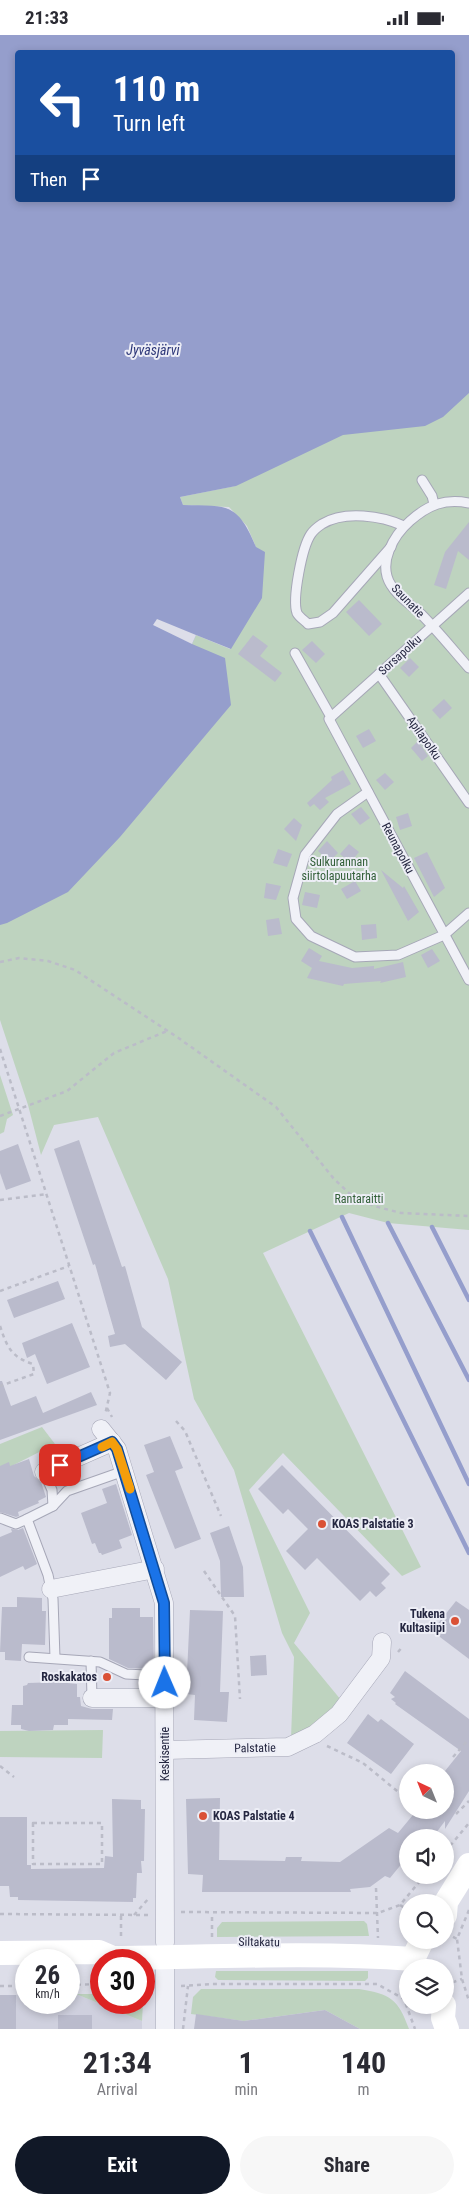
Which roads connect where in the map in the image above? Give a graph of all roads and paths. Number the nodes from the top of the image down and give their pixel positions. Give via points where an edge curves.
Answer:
1 (422, 480) dead end
2 (469, 503) edge
3 (434, 504) junction
4 (404, 526) junction
5 (391, 547) junction
6 (469, 593) edge
7 (432, 626) junction
8 (295, 653) dead end
9 (469, 668) edge
10 (379, 674) junction
11 (331, 717) junction
12 (368, 792) junction
13 (469, 803) edge
14 (469, 913) edge
15 (444, 935) junction
16 (0, 962) edge
17 (469, 980) edge
18 (167, 1031) junction
19 (0, 1049) edge
20 (19, 1108) junction
21 (0, 1116) edge
22 (47, 1194) junction
23 (0, 1200) edge
24 (469, 1216) edge
25 (70, 1265) junction
26 (0, 1291) edge
27 (0, 1326) edge
28 (0, 1386) edge
29 (176, 1421) dead end
30 (106, 1435) junction
31 (124, 1471) junction
32 (44, 1472) joint
33 (54, 1506) junction
34 (221, 1516) dead end
35 (0, 1518) edge
36 (27, 1519) junction
37 (154, 1569) junction
38 (204, 1571) dead end
39 (51, 1589) junction
40 (382, 1642) dead end
41 (29, 1657) dead end
42 (55, 1658) junction
43 (91, 1661) junction
44 (165, 1676) junction
45 (92, 1698) joint
46 (165, 1698) junction
47 (240, 1699) dead end
48 (469, 1739) edge
49 (324, 1743) dead end
50 (166, 1751) junction
51 (453, 1757) dead end
52 (0, 1766) edge
53 (14, 1777) dead end
54 (399, 1793) edge
55 (469, 1801) edge
56 (456, 1814) dead end
57 (50, 1819) dead end
58 (88, 1819) dead end
59 (50, 1823) junction
60 (88, 1823) junction
61 (469, 1823) edge
62 (454, 1840) edge
63 (469, 1865) edge
64 (418, 1884) edge
65 (376, 1888) dead end
66 (153, 1892) dead end
67 (409, 1894) edge
68 (452, 1894) edge
69 (399, 1905) edge
70 (469, 1910) edge
71 (378, 1913) junction
72 (0, 1914) edge
73 (134, 1915) junction
74 (164, 1915) junction
75 (454, 1937) edge
76 (457, 1939) junction
77 (165, 1950) junction
78 (0, 1953) edge
79 (422, 1953) edge
80 (462, 1979) junction
81 (454, 1982) edge
82 (15, 1985) edge
83 (0, 1986) edge
84 (155, 1986) edge
85 (166, 1986) junction
86 (188, 1986) junction
87 (399, 1995) edge
88 (469, 2001) edge
89 (410, 2014) edge
90 (165, 2029) edge
91 (183, 2029) edge
92 (415, 2029) edge

1 - 3 lane
2 - 3 lane, Saunatie
3 - 4 lane, Saunatie
4 - 5 lane, Saunatie
4 - 5 lane via 373,517 341,517 322,524 311,534 305,549 295,603 298,615 308,623 320,622 333,613
5 - 7 lane, Saunatie via 386,559 389,583
6 - 7 lane, Sorsapolku
7 - 9 lane, Saunatie
7 - 10 lane, Sorsapolku
8 - 11 lane, Reunapolku
10 - 11 lane, Sorsapolku
10 - 13 lane, Apilapolku
11 - 12 lane, Reunapolku via 329,719
12 - 15 lane, Reunapolku
12 - 15 lane via 337,814 305,855 293,898 296,919 311,936 355,957 398,955
14 - 15 lane
15 - 17 lane, Reunapolku
16 - 18 path via 19,959 48,961 75,971
18 - 20 path via 114,1053 67,1091
18 - 24 path via 276,1107 350,1194 374,1206 401,1213
19 - 20 path
20 - 21 path
20 - 22 path
22 - 23 path
22 - 25 path
25 - 26 path
25 - 30 path via 110,1393
27 - 28 path via 12,1353 33,1364 34,1374
29 - 34 path via 185,1431
30 - 31 street, Keskisentie via 117,1449
30 - 32 street
31 - 33 lane via 67,1491
31 - 37 street, Keskisentie
32 - 33 lane via 52,1490
33 - 36 lane
35 - 36 lane via 16,1524
36 - 39 lane
37 - 39 street
37 - 44 street, Keskisentie via 164,1603
38 - 47 path via 235,1616
39 - 42 lane
40 - 50 street, Palstatie via 382,1658 339,1714 315,1734 288,1747
41 - 42 lane
42 - 43 lane
43 - 44 lane via 126,1674
43 - 45 lane
44 - 46 street, Keskisentie
45 - 46 street
46 - 50 street, Keskisentie
48 - 51 path
49 - 54 path via 363,1763
50 - 74 street, Keskisentie
52 - 53 path
55 - 56 path
57 - 59 path
58 - 60 path
59 - 60 path
59 - 60 path via 33,1823 33,1864 102,1864 102,1823
61 - 62 path
63 - 68 main road
64 - 67 path
65 - 71 path
66 - 73 path
69 - 71 path
70 - 76 path
71 - 74 path
72 - 73 path
73 - 74 path
74 - 77 street, Keskisentie
75 - 76 path
76 - 80 path
77 - 78 main road, Siltakatu via 112,1945 99,1951
77 - 79 main road, Siltakatu via 368,1957
77 - 85 street, Keskisentie
80 - 81 path
80 - 88 path
82 - 83 path
84 - 85 path
85 - 86 path
85 - 90 street, Keskisentie
86 - 87 path via 377,1984
86 - 91 path
89 - 92 path

